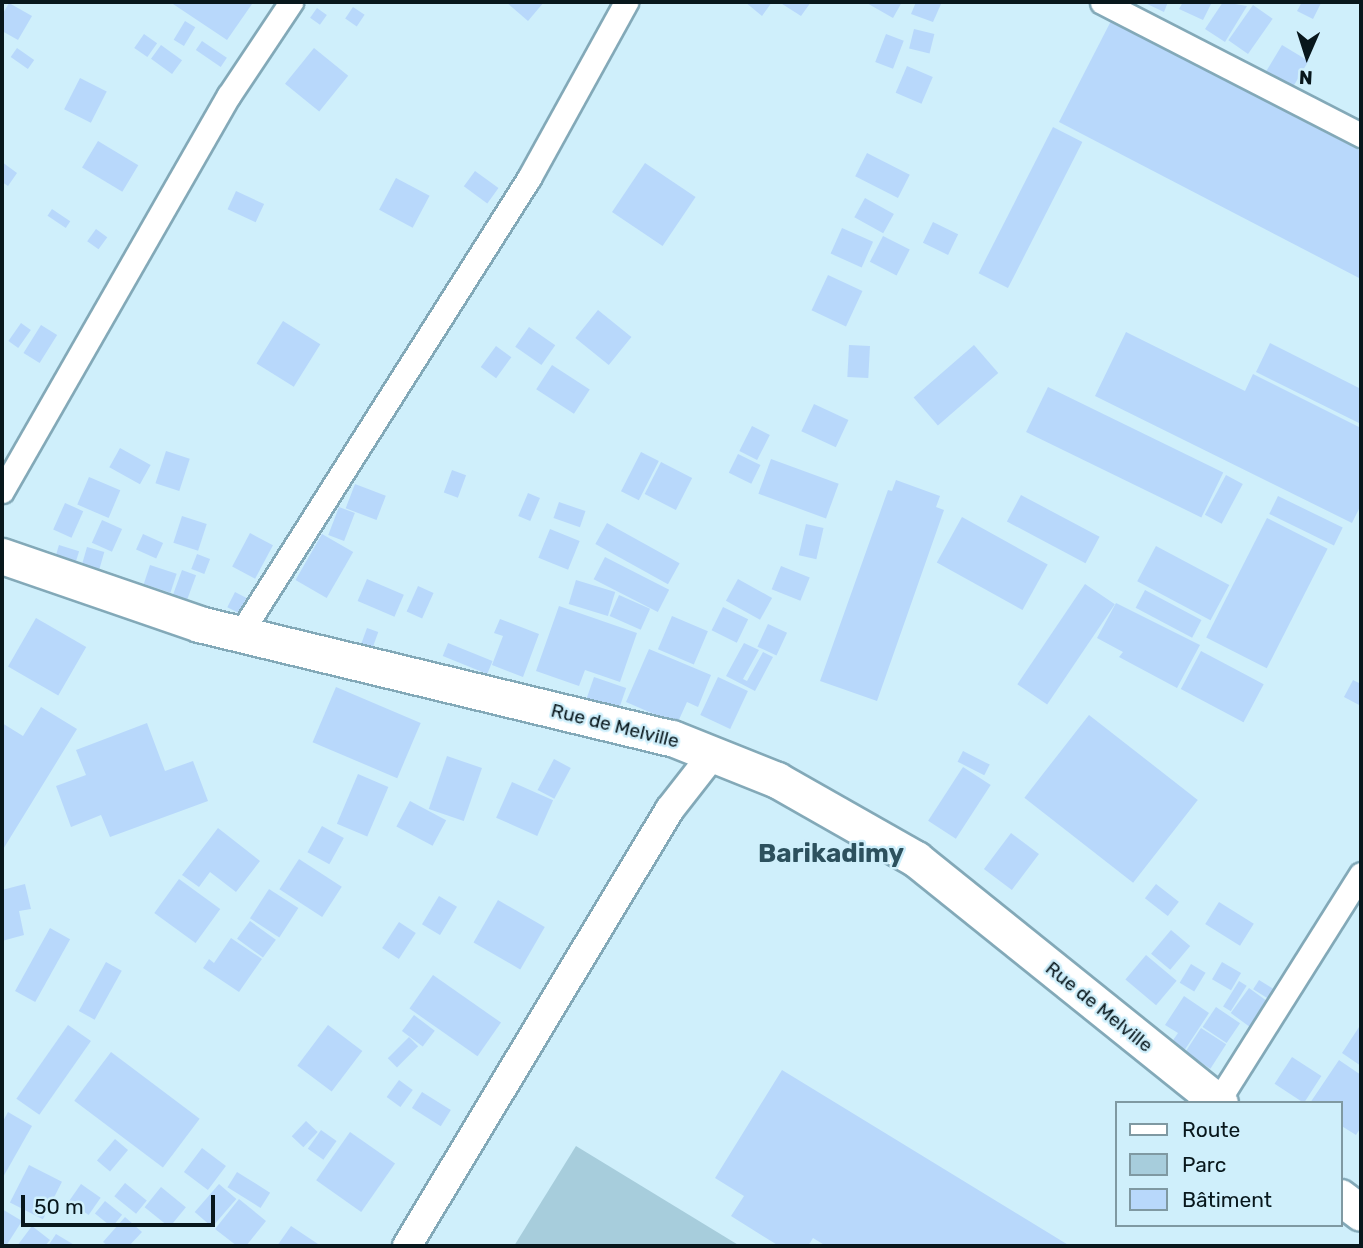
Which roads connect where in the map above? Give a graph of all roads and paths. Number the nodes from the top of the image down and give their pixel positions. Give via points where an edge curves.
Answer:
1 (291, 2) edge
2 (626, 2) edge
3 (1102, 2) edge
4 (1361, 135) edge
5 (2, 491) edge
6 (2, 556) edge
7 (240, 634) junction
8 (713, 754) junction
9 (1361, 874) edge
10 (1218, 1101) edge
11 (1220, 1101) edge
12 (1342, 1199) edge
13 (1361, 1213) edge
14 (407, 1246) edge

1 - 5 street via 229,95
2 - 7 street via 528,178
3 - 4 street
6 - 7 main road, Rue de Melville via 170,615
7 - 8 main road, Rue de Melville via 672,738
8 - 10 main road, Rue de Melville via 777,780 916,859
8 - 14 street via 670,809
9 - 11 street
12 - 13 main road

